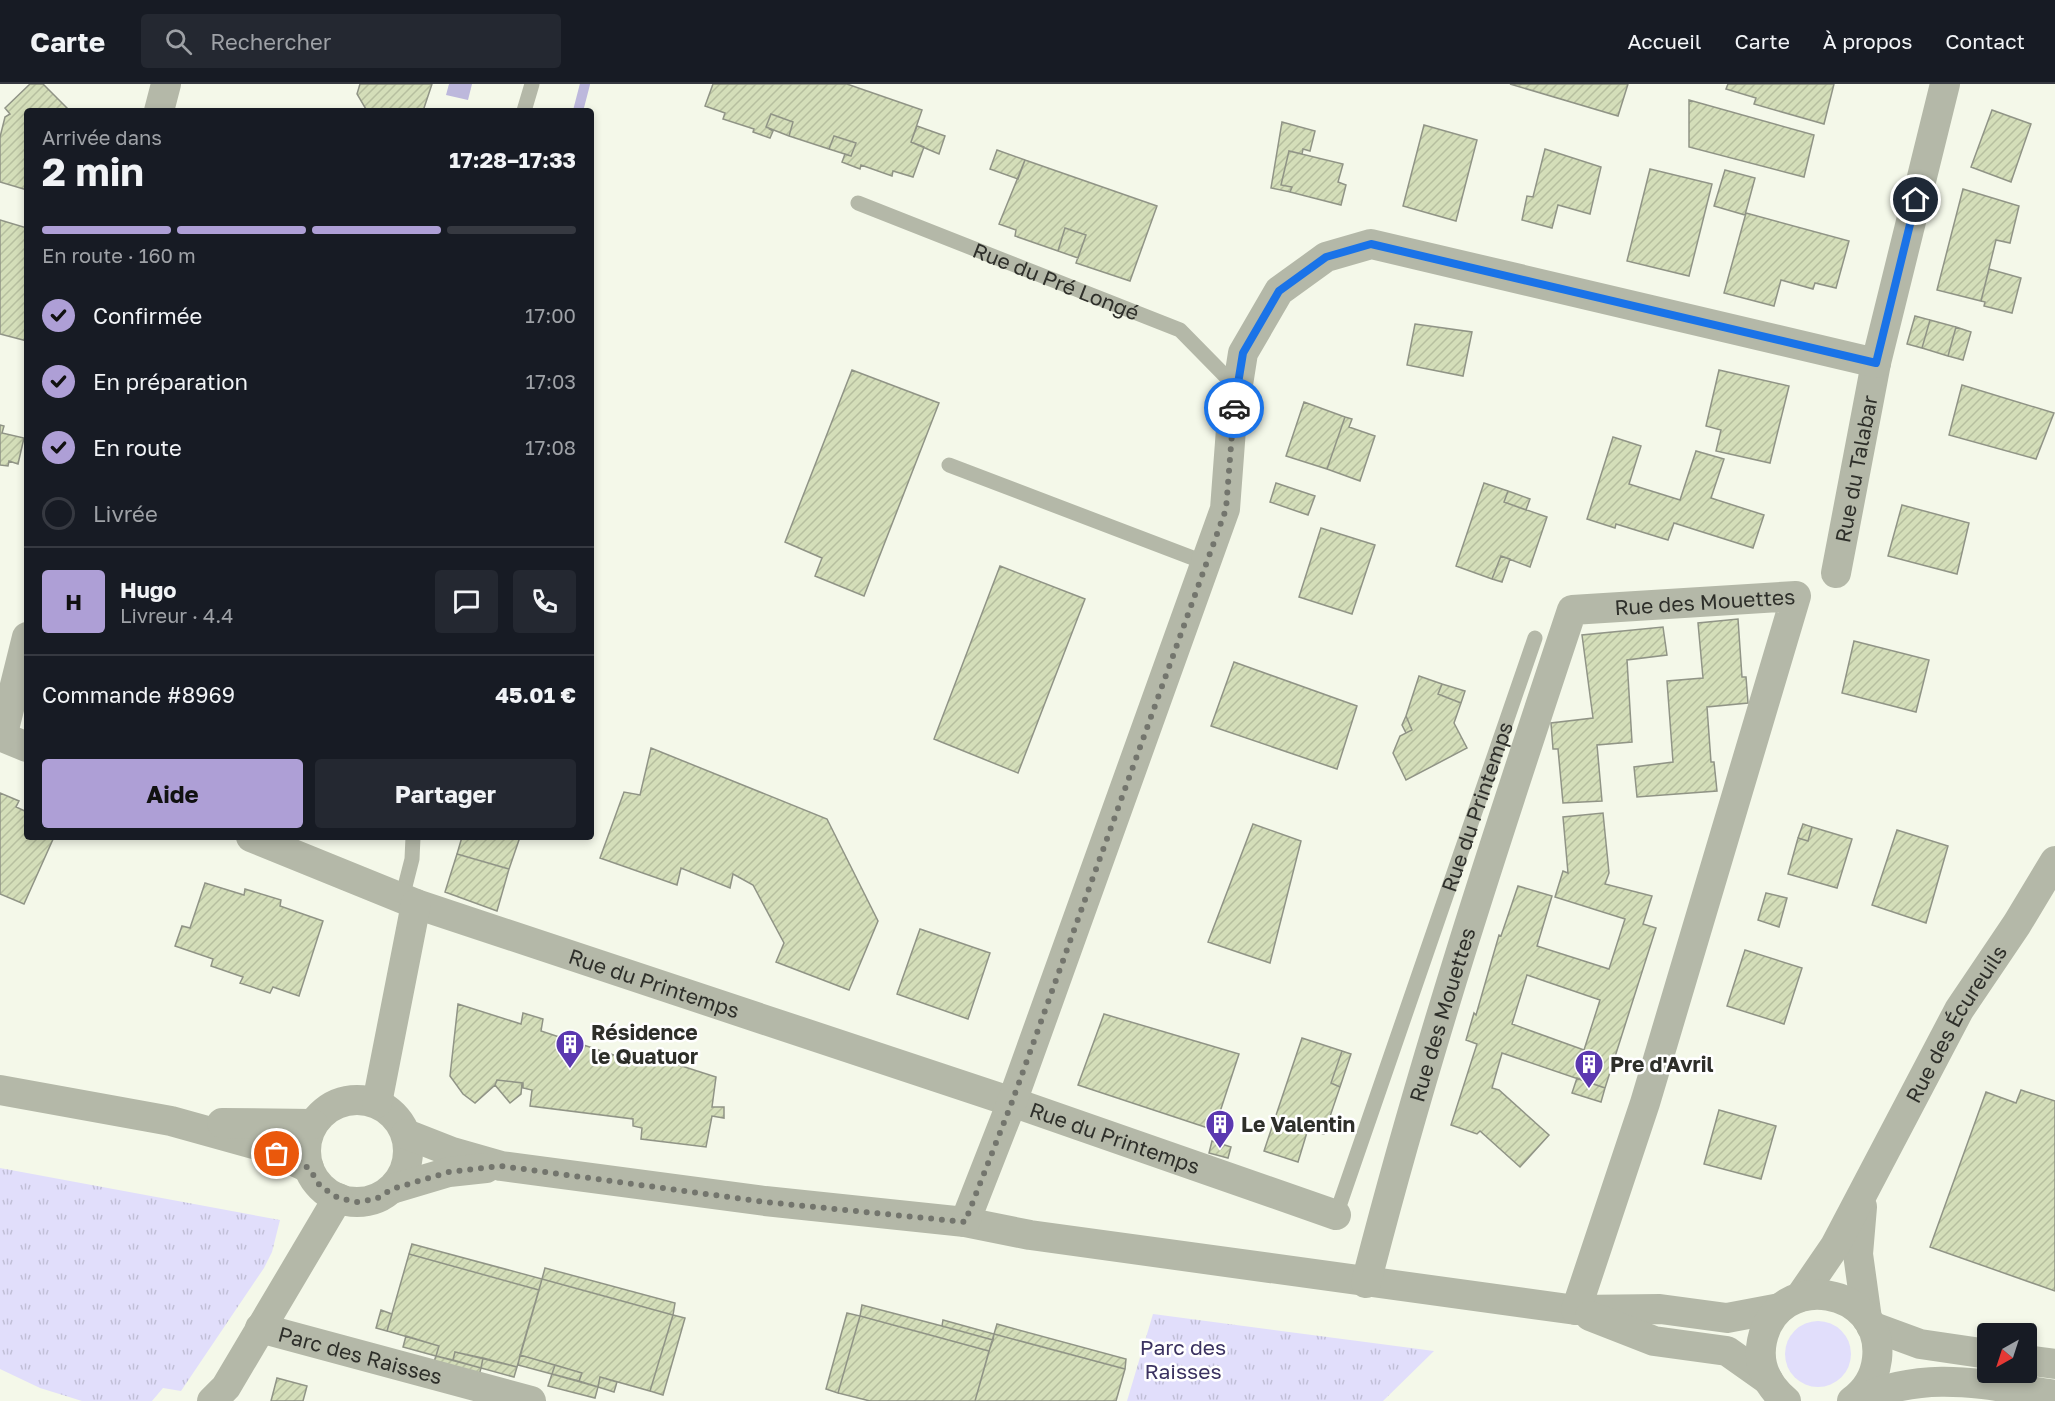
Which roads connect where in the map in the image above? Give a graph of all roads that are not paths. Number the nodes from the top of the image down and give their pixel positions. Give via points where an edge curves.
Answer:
1 (166, 84) edge
2 (532, 84) edge
3 (1945, 84) edge
4 (160, 108) edge
5 (525, 108) edge
6 (858, 203) dead end
7 (1876, 363) junction
8 (1237, 388) junction
9 (949, 465) dead end
10 (1206, 563) junction
11 (1836, 573) dead end
12 (1535, 639) dead end
13 (24, 655) edge
14 (10, 740) edge
15 (257, 840) edge
16 (413, 840) edge
17 (2055, 861) edge
18 (409, 901) junction
19 (0, 1090) edge
20 (1012, 1102) junction
21 (377, 1103) junction
22 (171, 1121) junction
23 (313, 1124) junction
24 (406, 1134) junction
25 (501, 1166) junction
26 (309, 1168) junction
27 (392, 1189) junction
28 (1864, 1189) junction
29 (338, 1198) junction
30 (1336, 1215) joint
31 (965, 1222) junction
32 (1366, 1283) junction
33 (1790, 1303) junction
34 (1576, 1310) junction
35 (1869, 1322) junction
36 (260, 1328) junction
37 (1977, 1352) edge
38 (2037, 1362) edge
39 (2055, 1364) edge
40 (1777, 1391) edge
41 (2055, 1395) edge
42 (212, 1401) edge
43 (531, 1401) edge
44 (1853, 1401) edge

1 - 4 street
2 - 5 lane
3 - 7 street, Rue du Talabar
6 - 8 lane, Rue du Pré Longé via 1180,330
7 - 8 street via 1371,244 1326,257 1279,291 1243,353
7 - 11 street, Rue du Talabar
8 - 10 street via 1226,509
9 - 10 lane
10 - 20 street
12 - 30 lane, Rue du Printemps
13 - 14 street
15 - 18 street, Rue du Printemps
16 - 18 lane
17 - 28 street, Rue des Écureuils via 1959,1010
18 - 20 street, Rue du Printemps
18 - 21 street
19 - 22 street
20 - 30 street, Rue du Printemps
20 - 31 street
21 - 23 street via 353,1099 330,1106
21 - 24 street via 395,1115
22 - 23 street
22 - 26 street via 261,1146
23 - 26 street via 306,1147
24 - 25 street
24 - 27 street via 409,1155 404,1173
25 - 27 street via 449,1172
25 - 31 street via 765,1202
26 - 29 street via 320,1186
27 - 29 street via 376,1199 357,1202
28 - 33 street, Rue des Écureuils via 1835,1246
28 - 35 street, Rue des Écureuils via 1858,1254
29 - 36 street, Parc des Raisses
31 - 32 street via 1030,1235
32 - 34 street
32 - 34 street, Rue des Mouettes via 1382,1216 1495,841 1572,610 1796,596 1646,1103
33 - 34 street via 1727,1318 1660,1310
33 - 35 street via 1812,1294 1837,1297 1849,1302
33 - 40 street, Rue des Écureuils via 1766,1326 1760,1348 1763,1370
34 - 40 street via 1654,1341 1727,1351
35 - 37 street via 1920,1344
35 - 44 street, Rue des Écureuils via 1877,1346 1876,1367 1867,1386
36 - 42 street, Parc des Raisses via 226,1387
36 - 43 street, Parc des Raisses
38 - 39 street
41 - 44 street via 1934,1380 1883,1389

